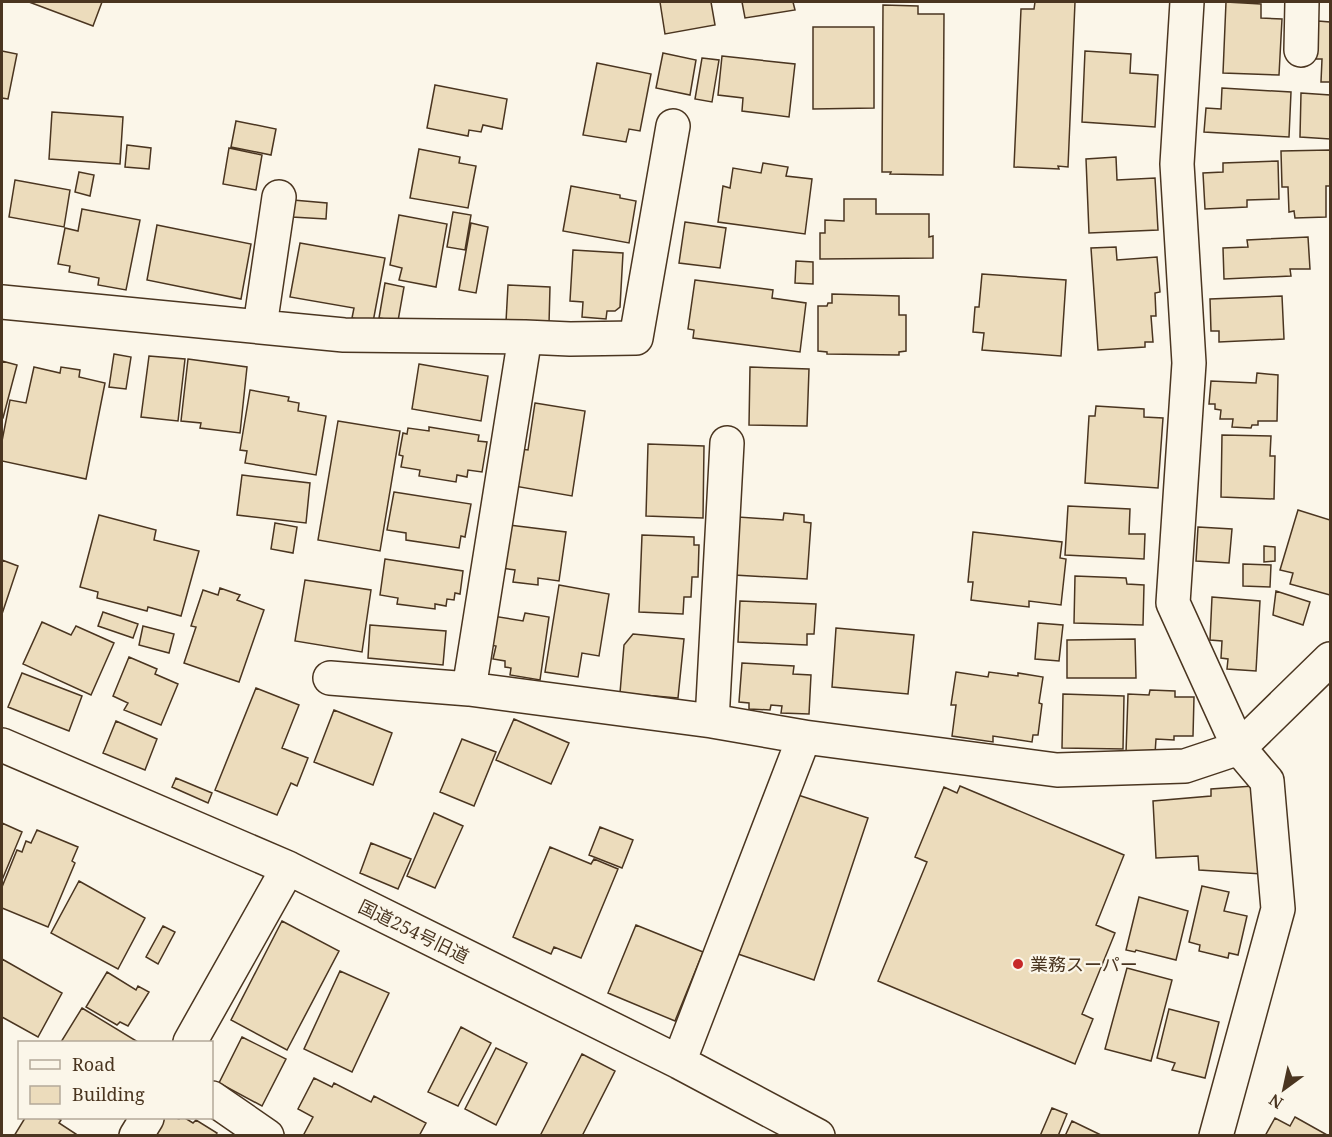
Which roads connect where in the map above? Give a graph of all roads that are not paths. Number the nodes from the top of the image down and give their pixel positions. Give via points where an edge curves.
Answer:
1 (1187, 2) edge
2 (1302, 2) edge
3 (1301, 50) dead end
4 (673, 126) dead end
5 (279, 197) dead end
6 (2, 302) edge
7 (260, 326) junction
8 (525, 337) junction
9 (727, 443) dead end
10 (1330, 659) edge
11 (330, 678) dead end
12 (469, 689) junction
13 (712, 721) junction
14 (804, 737) junction
15 (2, 746) edge
16 (1239, 748) junction
17 (288, 868) junction
18 (191, 1041) edge
19 (679, 1062) junction
20 (213, 1099) edge
21 (146, 1119) edge
22 (136, 1136) edge
23 (267, 1136) edge
24 (818, 1136) edge
25 (1216, 1136) edge

1 - 16 street via 1177,164 1189,363 1173,603
2 - 3 street
4 - 8 street via 636,338
5 - 7 street
6 - 7 street
7 - 8 street via 344,335
8 - 12 street
9 - 13 street
10 - 16 street
11 - 12 street
12 - 13 street
13 - 14 street
14 - 16 street via 1057,770 1185,766
14 - 19 street
15 - 17 street, 国道254号旧道
16 - 25 street via 1267,781 1278,909
17 - 18 street
17 - 19 street, 国道254号旧道
19 - 24 street, 国道254号旧道
20 - 23 street
21 - 22 street

